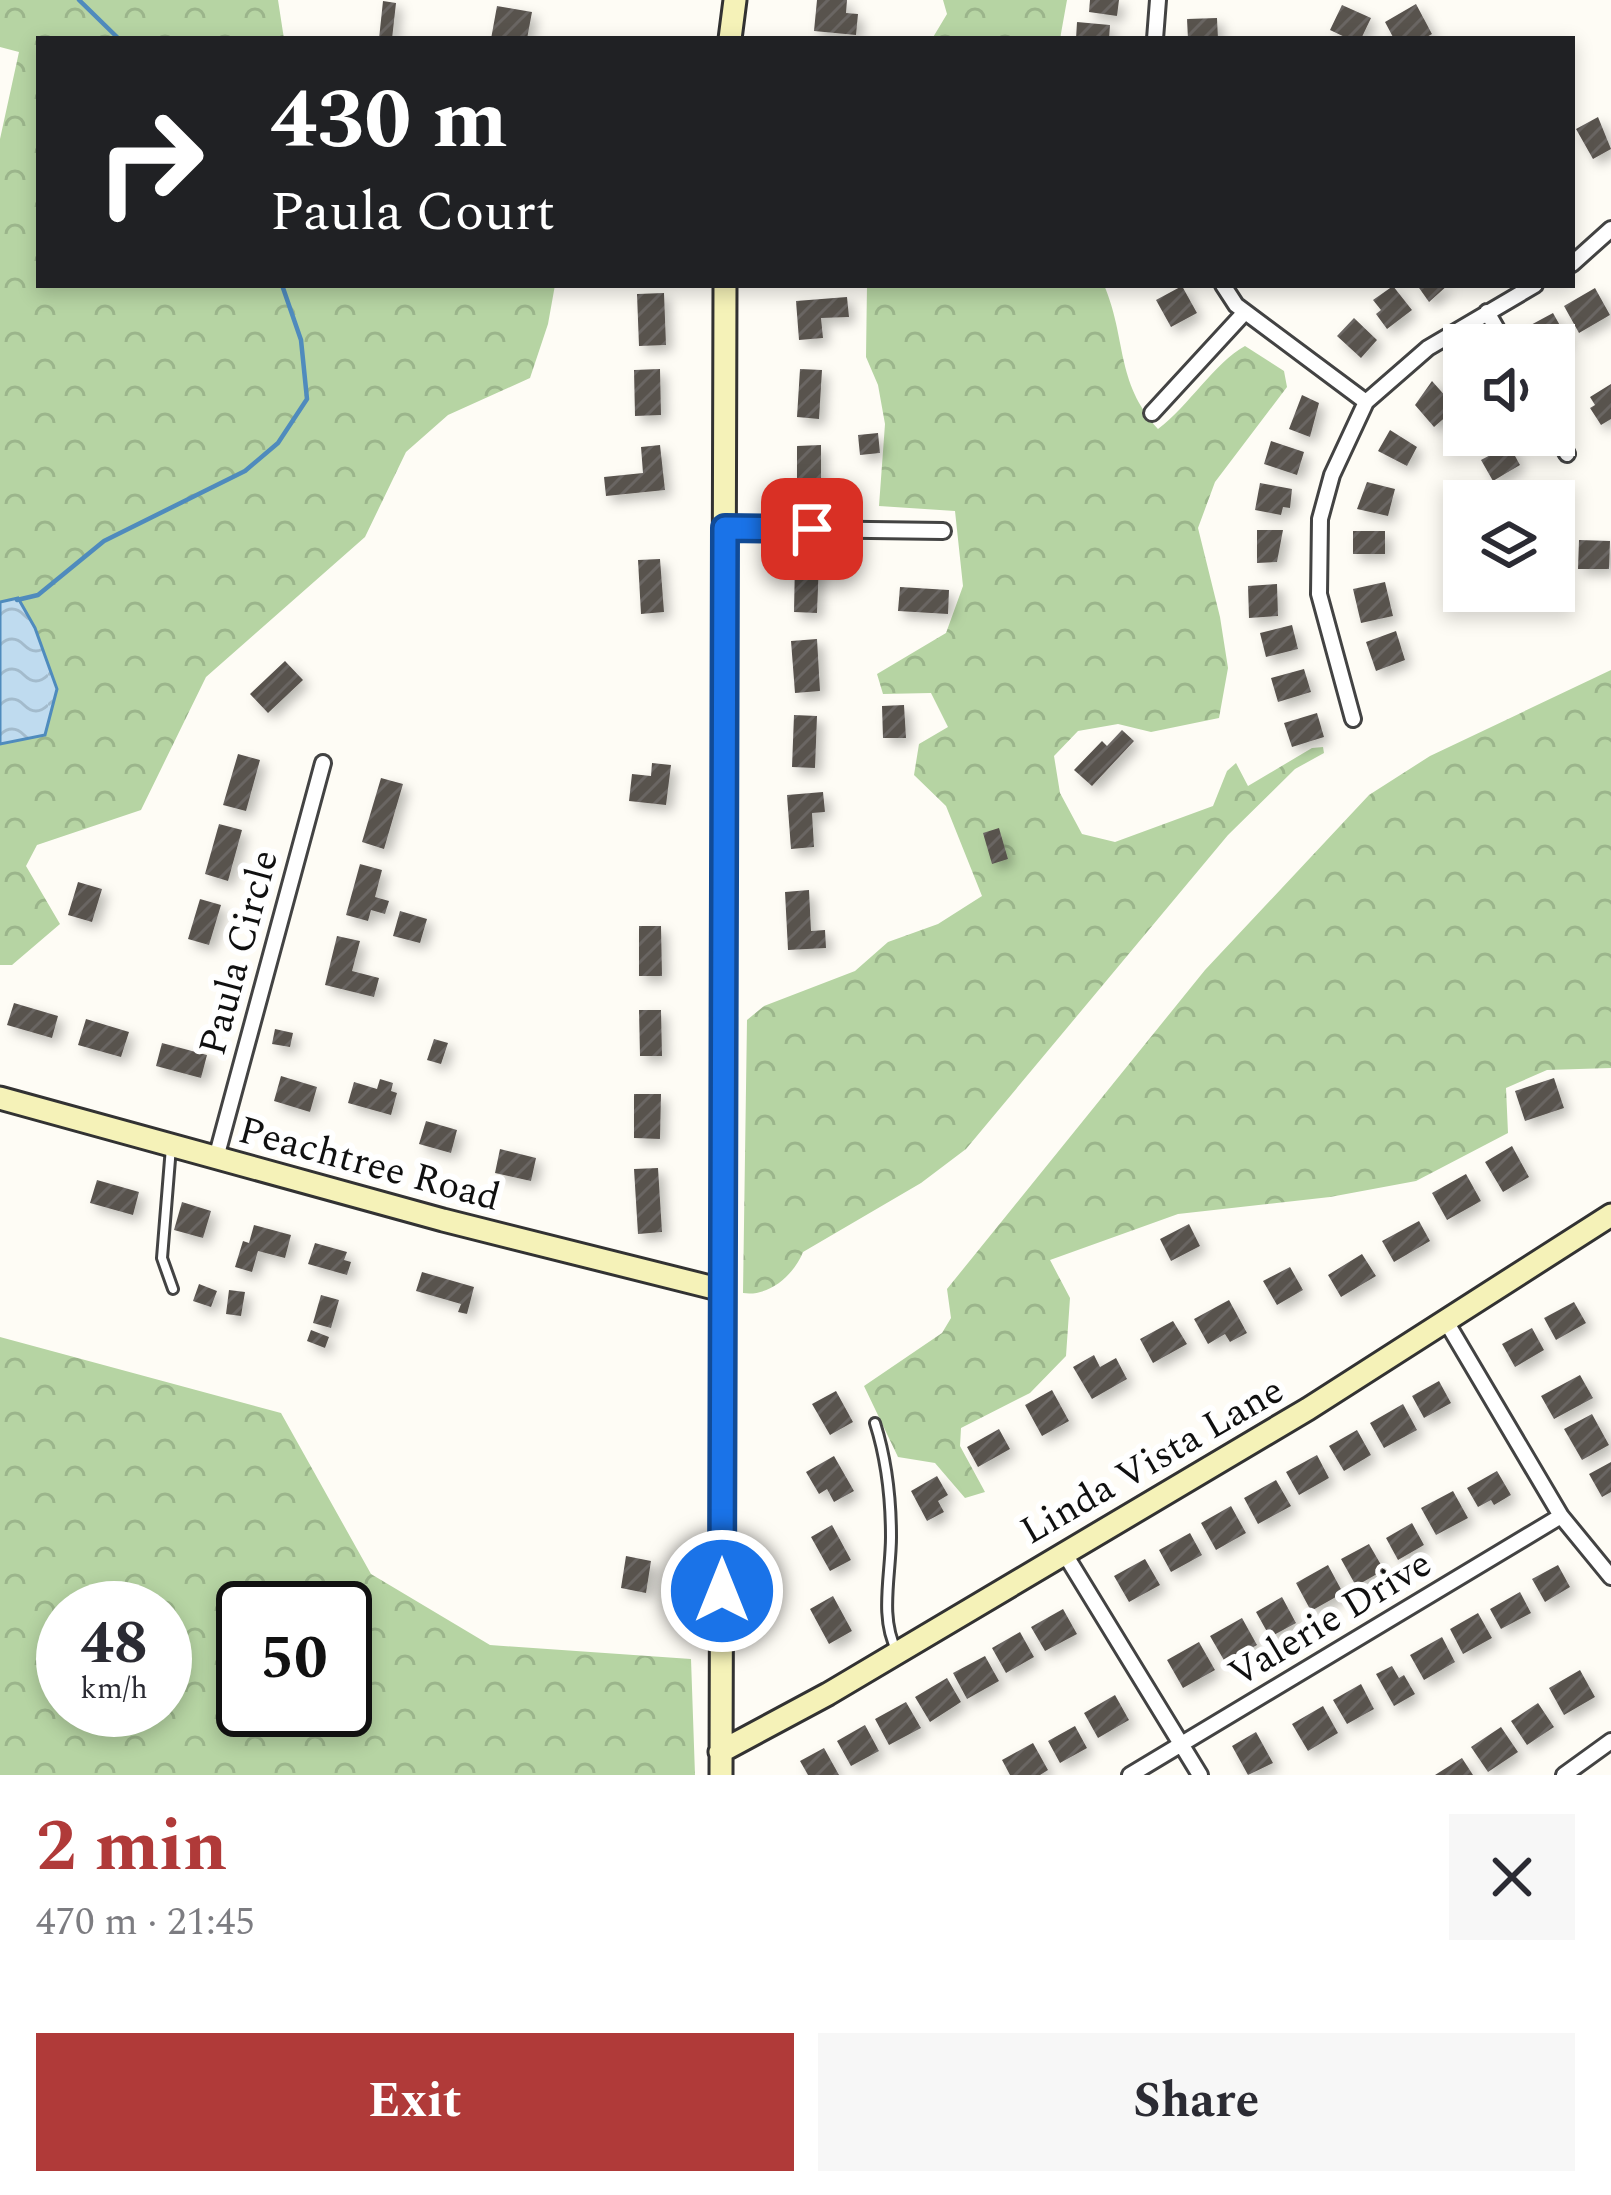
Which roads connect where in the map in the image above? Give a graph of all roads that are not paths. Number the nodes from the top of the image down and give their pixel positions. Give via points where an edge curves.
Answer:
1 (735, 0) edge
2 (1158, 0) edge
3 (730, 36) edge
4 (1155, 36) edge
5 (1611, 229) edge
6 (1575, 261) edge
7 (724, 288) edge
8 (1225, 288) edge
9 (1529, 288) edge
10 (1487, 311) junction
11 (1245, 312) junction
12 (1494, 324) edge
13 (1366, 402) junction
14 (1153, 413) dead end
15 (725, 528) junction
16 (943, 531) dead end
17 (1353, 719) dead end
18 (322, 764) dead end
19 (0, 1098) edge
20 (172, 1146) junction
21 (216, 1158) junction
22 (1611, 1215) edge
23 (173, 1289) dead end
24 (722, 1290) junction
25 (1447, 1323) junction
26 (874, 1423) dead end
27 (1562, 1516) junction
28 (1064, 1551) junction
29 (1611, 1577) edge
30 (897, 1652) junction
31 (1611, 1741) edge
32 (1180, 1744) junction
33 (721, 1764) edge
34 (1130, 1775) edge
35 (1200, 1775) edge
36 (1564, 1775) edge

1 - 3 street
2 - 4 street
5 - 6 street
7 - 15 street
8 - 11 street
9 - 10 street
10 - 12 street
10 - 13 street
11 - 13 street
11 - 14 street
13 - 17 street via 1331,475 1317,560
15 - 16 street
15 - 24 street
18 - 21 street, Paula Circle
19 - 20 street, Peachtree Road
20 - 21 street, Peachtree Road
20 - 23 lane via 162,1258
21 - 24 street, Peachtree Road
22 - 25 street, Linda Vista Lane
24 - 33 street
25 - 27 street
25 - 28 street, Linda Vista Lane
26 - 30 lane via 887,1462 888,1634
27 - 29 street
27 - 32 street, Valerie Drive
28 - 30 street, Linda Vista Lane
28 - 32 street
30 - 33 street, Linda Vista Lane
31 - 36 street
32 - 34 street, Valerie Drive
32 - 35 street

